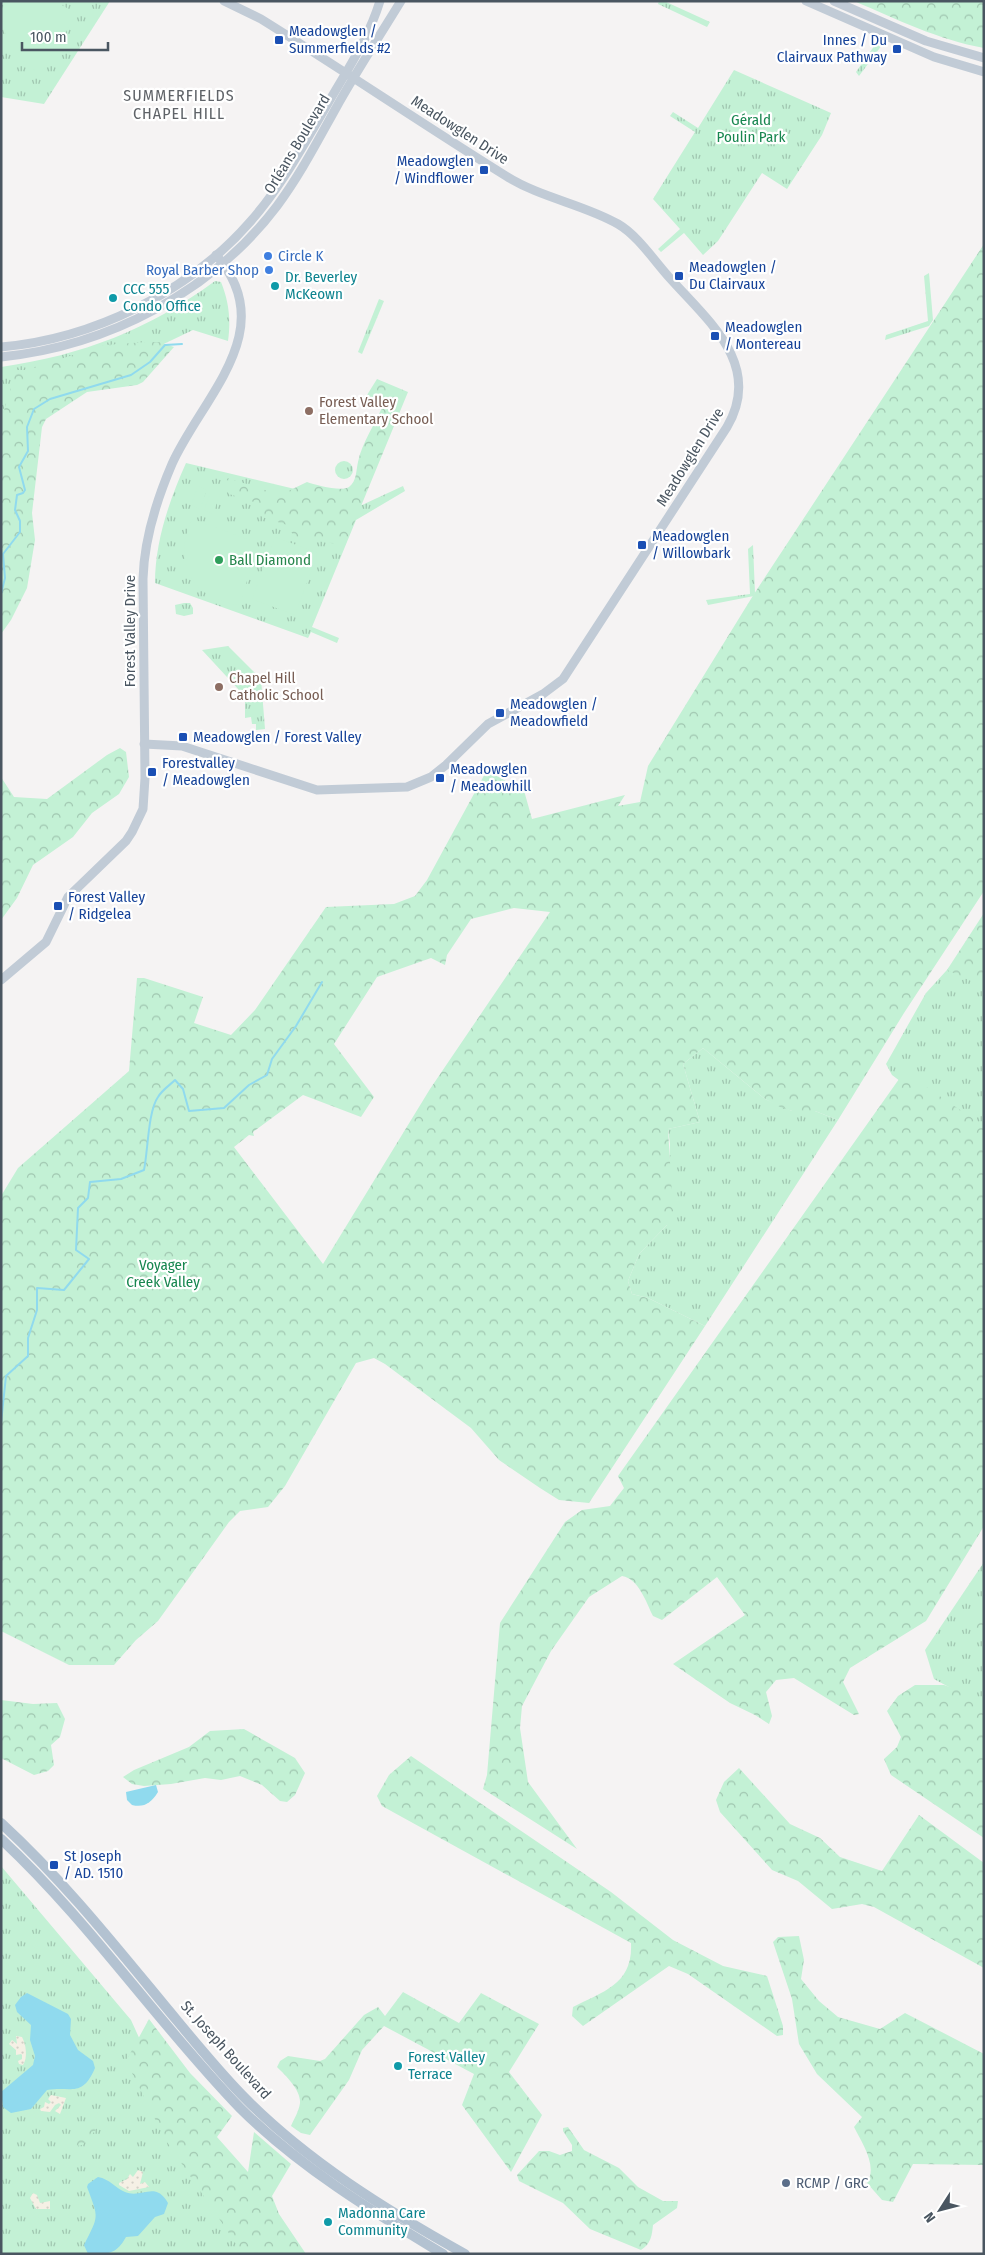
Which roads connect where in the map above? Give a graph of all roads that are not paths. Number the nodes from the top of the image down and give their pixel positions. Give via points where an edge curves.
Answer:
1 (224, 1) edge
2 (380, 1) edge
3 (401, 1) edge
4 (806, 1) edge
5 (834, 1) edge
6 (984, 58) edge
7 (984, 72) edge
8 (350, 76) junction
9 (216, 255) junction
10 (223, 262) junction
11 (1, 347) edge
12 (1, 356) edge
13 (144, 744) junction
14 (1, 980) edge
15 (1, 1824) edge
16 (1, 1839) edge
17 (397, 2220) junction
18 (443, 2254) edge
19 (465, 2254) edge

1 - 8 street, Meadowglen Drive via 261,19
2 - 8 street, Orléans Boulevard
3 - 8 street, Orléans Boulevard
4 - 7 street via 934,57
5 - 6 street via 926,41
8 - 9 street, Orléans Boulevard via 277,188 244,228
8 - 10 street, Orléans Boulevard via 283,196 257,229
8 - 13 street, Meadowglen Drive via 516,182 627,231 726,343 737,367 736,406 727,427 563,679 550,690 488,724 430,778 408,786 317,790 182,746
9 - 10 street, Forest Valley Drive
9 - 11 street, Orléans Boulevard via 171,288 128,312 71,334
10 - 12 street, Orléans Boulevard via 173,299 121,326 63,346
10 - 13 street, Forest Valley Drive via 234,285 241,316 235,354 172,465 156,510 145,556
13 - 14 street, Forest Valley Drive via 144,799 132,832 68,897 46,942
15 - 17 main road, St. Joseph Boulevard via 99,1925 242,2095 304,2150
16 - 17 main road, St. Joseph Boulevard via 106,1952 242,2110 357,2201
17 - 18 main road, St. Joseph Boulevard
17 - 19 main road, St. Joseph Boulevard

